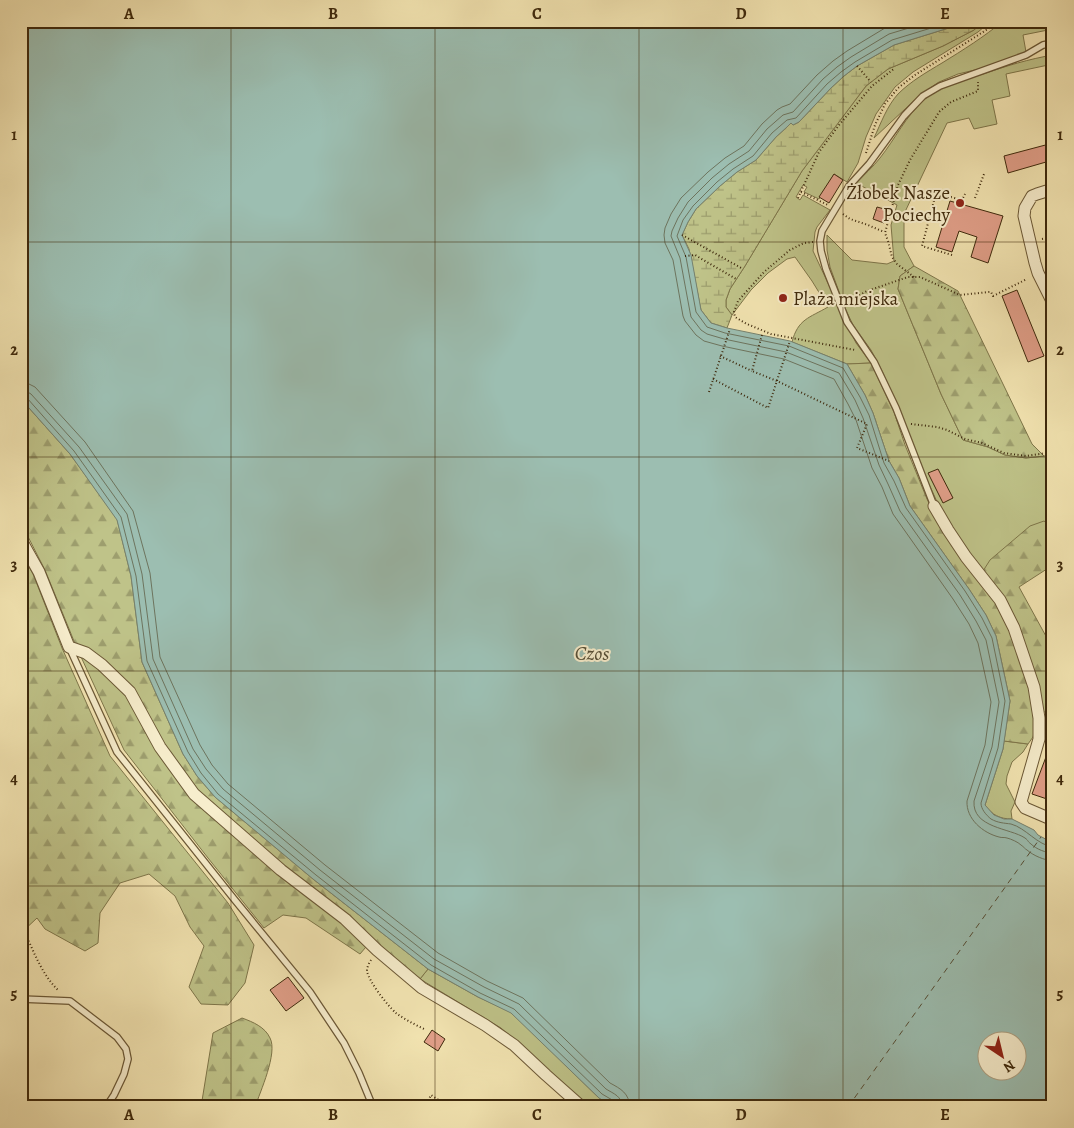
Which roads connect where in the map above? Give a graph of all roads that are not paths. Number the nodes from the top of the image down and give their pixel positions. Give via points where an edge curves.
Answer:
1 (1053, 43) edge
2 (1053, 189) edge
3 (1053, 303) edge
4 (934, 506) joint
5 (21, 540) edge
6 (69, 648) junction
7 (1053, 820) edge
8 (21, 999) edge
9 (106, 1107) edge
10 (374, 1107) edge
11 (582, 1107) edge

1 - 4 lane via 940,86 923,96 849,186 822,231 821,251 826,269 848,322 874,362 896,408
2 - 3 street via 1032,196 1024,216 1038,273
4 - 7 street via 966,557 1000,600 1014,628 1034,687 1039,718 1039,739 1021,802 1025,808
5 - 6 street via 39,572
6 - 10 lane via 118,752 310,992 344,1043
6 - 11 street via 86,653 130,692 160,747 194,794 281,870 345,919 422,988 514,1045
8 - 9 lane via 70,1001 117,1037 126,1049 128,1059 124,1074

